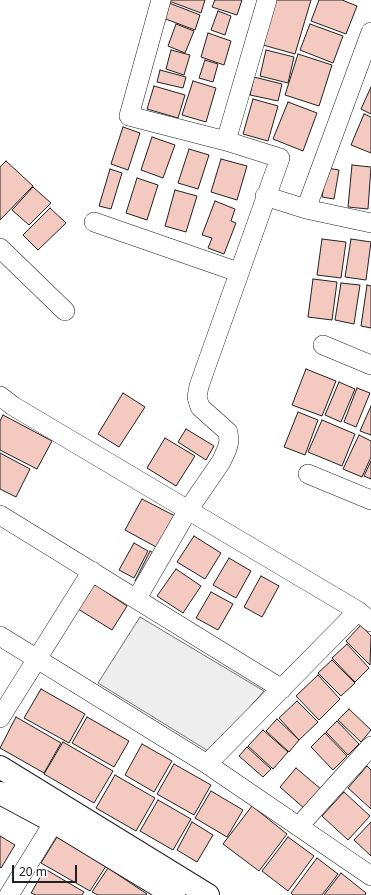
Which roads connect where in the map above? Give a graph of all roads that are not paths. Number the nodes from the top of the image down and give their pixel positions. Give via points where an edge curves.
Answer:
1 (160, 0) edge
2 (267, 0) edge
3 (371, 32) edge
4 (226, 141) junction
5 (266, 196) junction
6 (306, 209) junction
7 (94, 222) dead end
8 (371, 223) edge
9 (0, 248) edge
10 (238, 272) junction
11 (65, 311) dead end
12 (371, 352) edge
13 (371, 365) edge
14 (0, 396) edge
15 (308, 474) dead end
16 (371, 500) edge
17 (188, 510) junction
18 (0, 515) edge
19 (92, 571) junction
20 (137, 598) junction
21 (364, 616) edge
22 (0, 636) edge
23 (37, 658) junction
24 (282, 689) junction
25 (0, 718) edge
26 (371, 746) edge
27 (207, 764) junction
28 (0, 767) edge
29 (0, 793) edge
30 (54, 822) junction
31 (299, 826) junction
32 (371, 876) edge
33 (9, 895) edge
34 (174, 895) edge
35 (208, 895) edge

1 - 4 street via 128,116
2 - 4 street
3 - 6 street
4 - 5 street via 280,158
5 - 6 street
5 - 10 street
6 - 8 street
7 - 10 street
9 - 11 street
10 - 17 street via 198,386 197,397 200,407 228,432 229,441 222,462
12 - 13 street via 323,345
14 - 17 street
15 - 16 street
17 - 20 street
17 - 21 street
18 - 19 street
19 - 20 street
19 - 23 street
20 - 24 street
21 - 24 street
22 - 23 street
23 - 25 street
23 - 27 street
24 - 27 street
26 - 31 street
27 - 31 street
28 - 35 street
29 - 30 street
30 - 33 street
30 - 34 street
31 - 32 street

